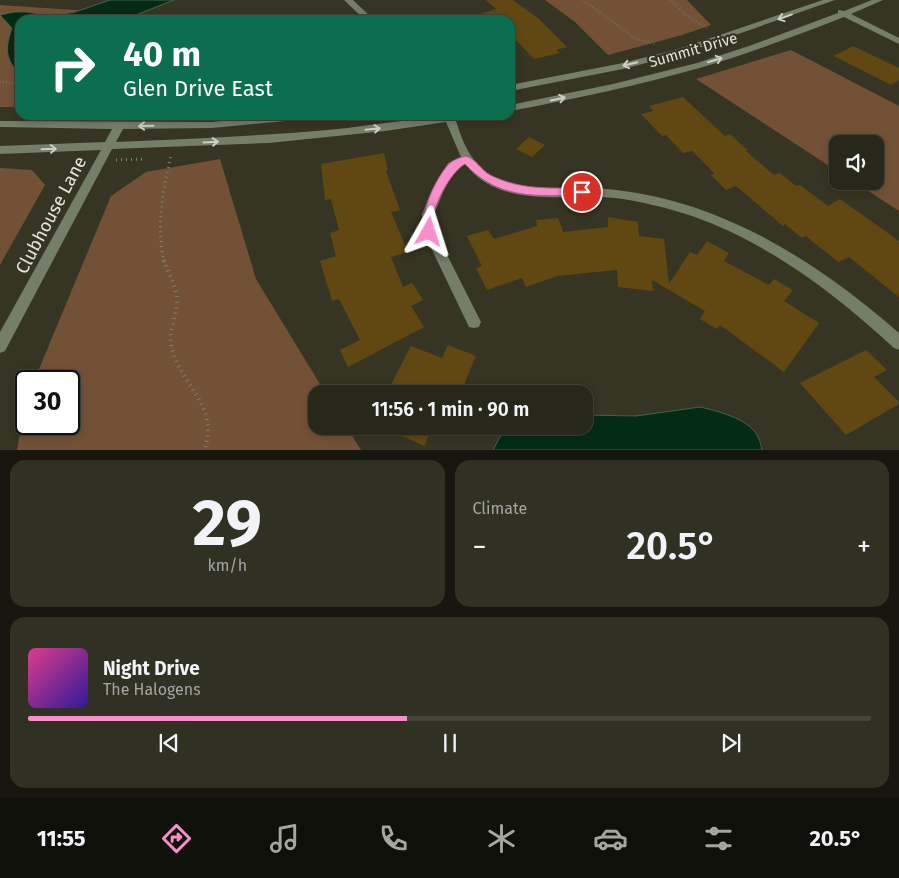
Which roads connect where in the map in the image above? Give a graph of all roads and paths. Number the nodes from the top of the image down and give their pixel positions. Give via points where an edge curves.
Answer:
1 (348, 0) edge
2 (583, 0) edge
3 (671, 0) edge
4 (879, 0) edge
5 (824, 1) edge
6 (844, 14) junction
7 (364, 15) edge
8 (711, 27) dead end
9 (707, 28) junction
10 (700, 31) dead end
11 (899, 41) edge
12 (663, 44) dead end
13 (0, 82) edge
14 (15, 84) edge
15 (515, 87) edge
16 (515, 107) edge
17 (256, 120) edge
18 (432, 120) edge
19 (451, 120) edge
20 (0, 124) edge
21 (119, 126) junction
22 (174, 144) junction
23 (108, 146) junction
24 (0, 150) edge
25 (466, 159) junction
26 (474, 322) dead end
27 (899, 343) edge
28 (0, 346) edge
29 (204, 450) edge

1 - 7 street
2 - 12 path via 636,39 649,44
3 - 9 path
4 - 6 street, Summit Drive
5 - 6 street
5 -> 15 street, Summit Drive via 681,51
6 - 11 street
16 -> 6 street, Summit Drive via 675,72
8 - 9 path
9 - 10 path
13 - 14 path
17 -> 21 street
22 -> 18 street via 279,138
19 - 25 street
20 - 21 street
21 - 23 street, Clubhouse Lane
22 - 23 street
22 - 29 path via 160,206 164,260 177,296 171,348 206,414 209,424
24 -> 23 street
23 - 28 street, Clubhouse Lane
25 - 26 street via 452,166 428,214 429,232
25 - 27 street via 481,175 503,186 528,192 582,192 648,199 716,220 751,235 804,265 839,290

